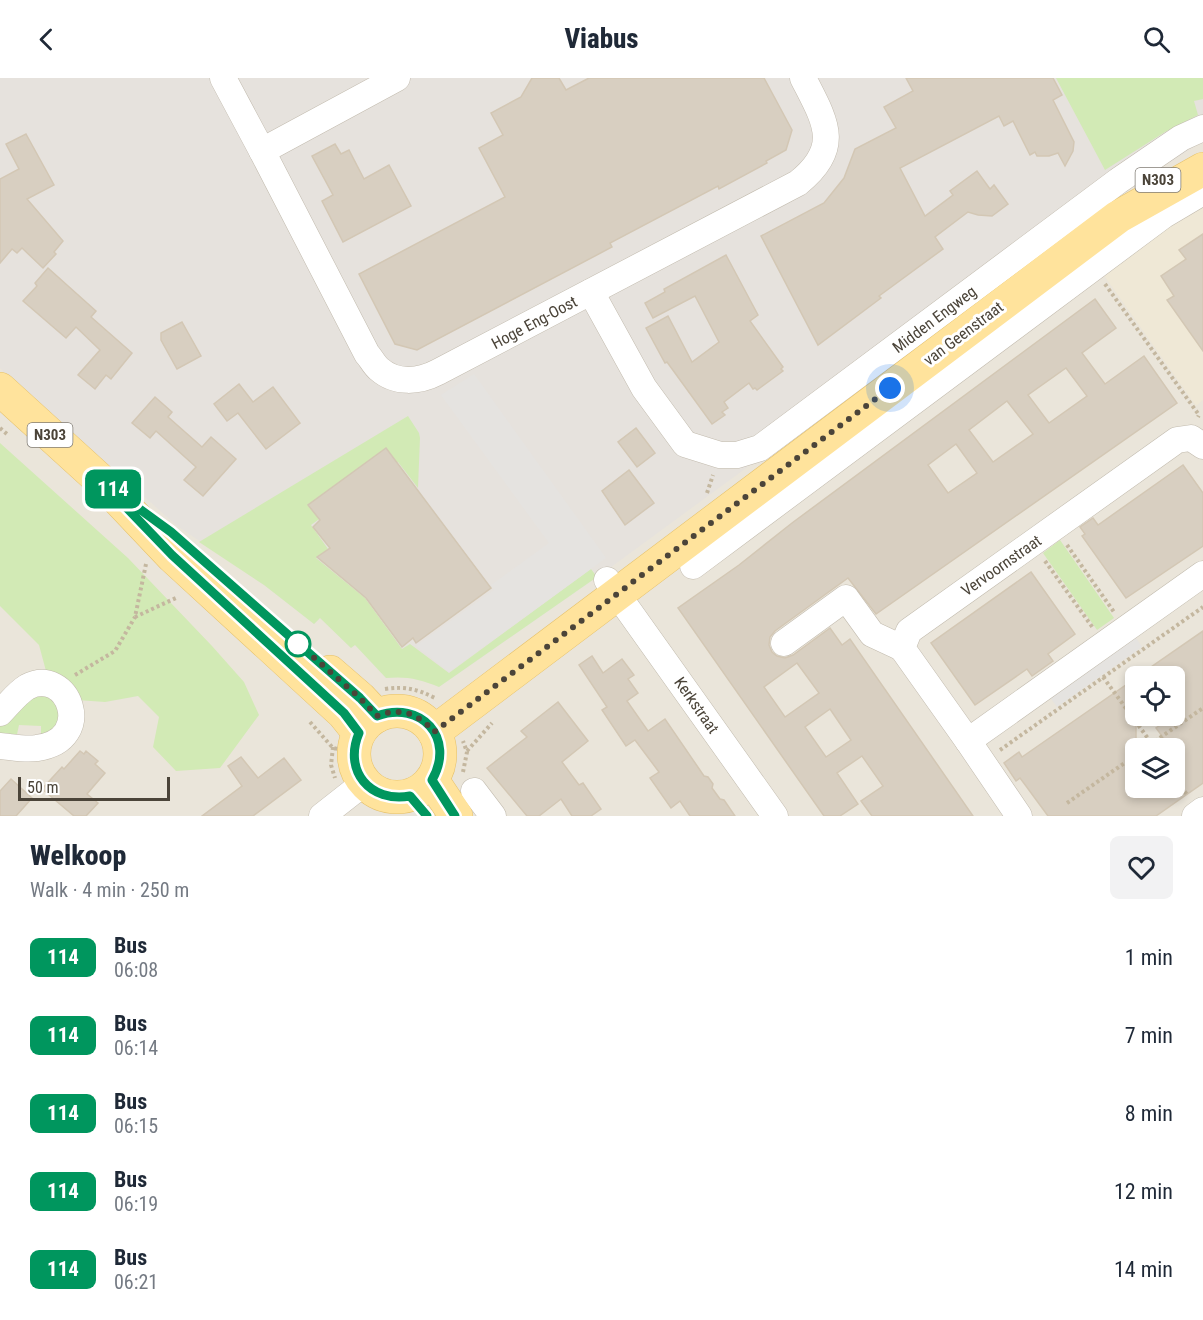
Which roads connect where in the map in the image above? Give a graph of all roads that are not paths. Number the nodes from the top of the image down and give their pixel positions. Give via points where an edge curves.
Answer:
1 (223, 78) edge
2 (397, 78) edge
3 (803, 78) edge
4 (1203, 128) edge
5 (1203, 149) edge
6 (262, 151) junction
7 (1203, 169) edge
8 (1203, 192) edge
9 (1118, 217) junction
10 (591, 292) junction
11 (0, 389) edge
12 (1197, 442) edge
13 (693, 566) dead end
14 (1203, 574) edge
15 (612, 587) junction
16 (784, 643) dead end
17 (902, 648) junction
18 (0, 713) edge
19 (368, 724) junction
20 (434, 732) junction
21 (968, 741) junction
22 (0, 746) edge
23 (364, 783) junction
24 (423, 797) edge
25 (465, 804) edge
26 (1203, 810) edge
27 (322, 816) edge
28 (493, 816) edge
29 (775, 816) edge
30 (1019, 816) edge
31 (1195, 816) edge

1 - 6 street, Hoge Eng-Oost
2 - 6 street
3 - 10 street, Hoge Eng-Oost via 822,115 826,134 824,153 814,171 788,189
4 - 10 street, Midden Engweg via 1181,138 1118,181 760,448 737,455 720,455 685,444 644,388
5 - 9 main road, van Geenstraat / N303 via 1186,158
6 - 10 street, Hoge Eng-Oost via 367,354 379,369 396,379 415,380 432,375
7 - 9 main road, van Geenstraat / N303
8 - 13 street, van Geenstraat via 1164,215
9 - 15 main road, van Geenstraat / N303
11 - 19 main road, N303 via 344,713
12 - 17 street, Vervoornstraat via 1184,437 1177,440 909,631
14 - 21 street
15 - 20 main road, van Geenstraat / N303
15 - 29 street, Kerkstraat
16 - 17 street via 846,598 872,634
17 - 21 street
18 - 22 street via 27,687 39,684 55,687 71,706 71,724 59,741 36,748
19 - 20 main road via 389,711 402,711 420,718
19 - 23 main road via 354,751 354,762
20 - 24 main road via 441,756
21 - 30 street
23 - 24 main road via 382,795
23 - 27 street
24 - 25 main road
25 - 28 street
26 - 31 street

